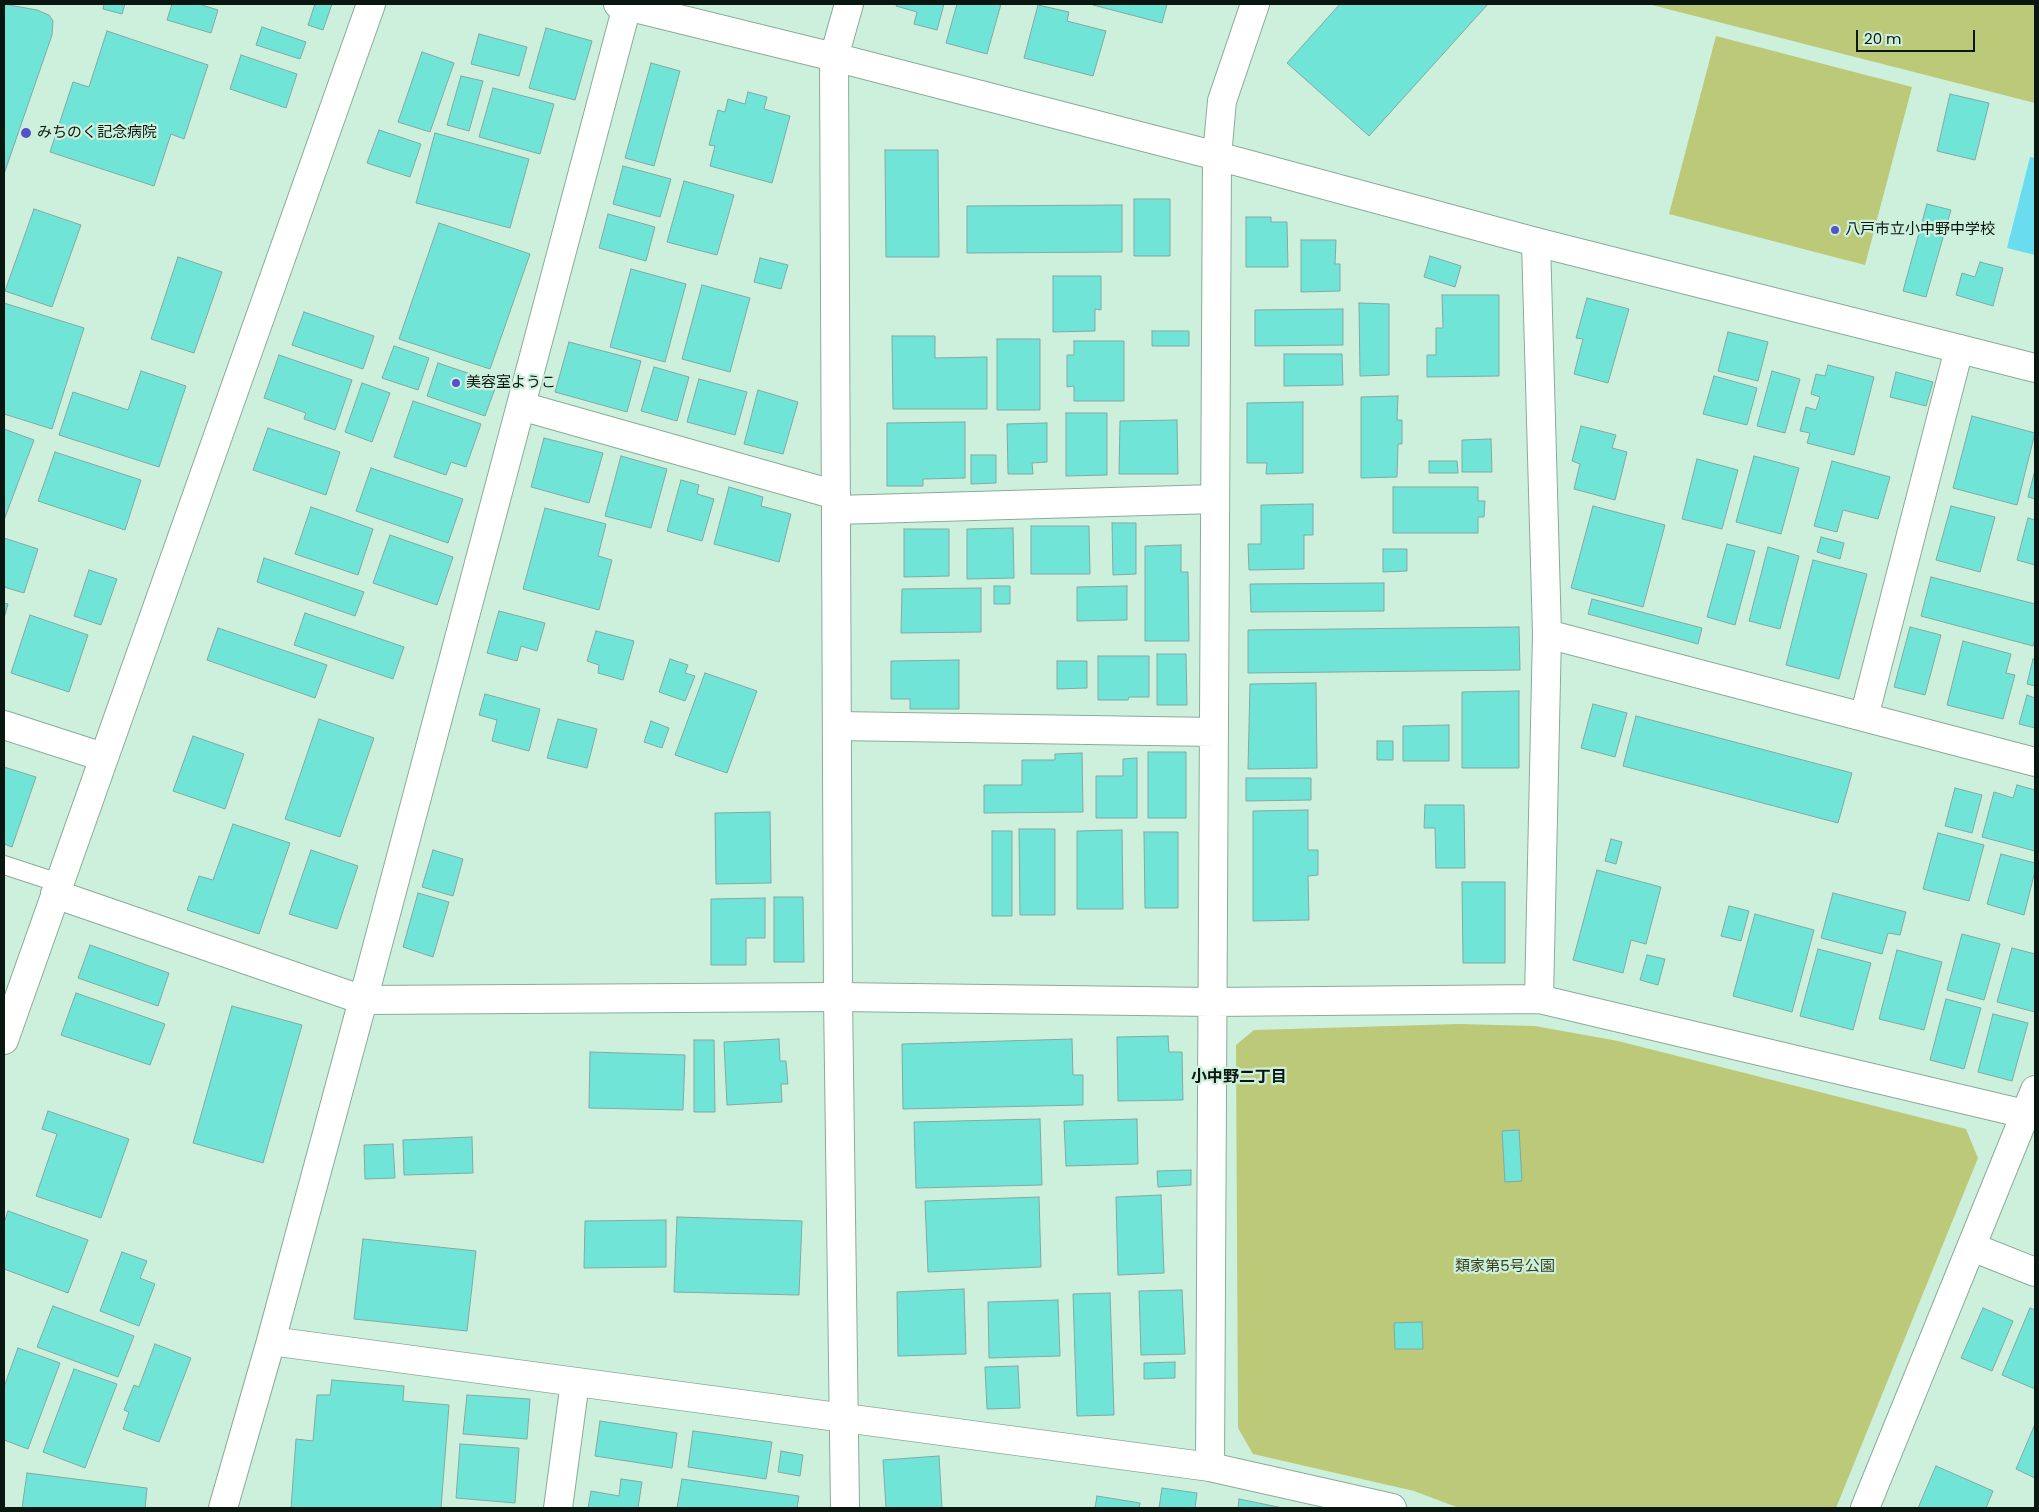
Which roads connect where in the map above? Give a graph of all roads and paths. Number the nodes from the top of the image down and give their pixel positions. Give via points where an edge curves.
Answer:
1 (371, 4) edge
2 (848, 4) edge
3 (622, 5) edge
4 (1250, 5) edge
5 (834, 57) junction
6 (1217, 156) junction
7 (1536, 242) junction
8 (1959, 349) junction
9 (2035, 368) edge
10 (520, 406) junction
11 (1215, 499) junction
12 (836, 502) junction
13 (1547, 634) junction
14 (1864, 717) junction
15 (4, 725) edge
16 (837, 726) junction
17 (1214, 732) junction
18 (103, 757) junction
19 (2035, 762) edge
20 (4, 865) edge
21 (57, 888) junction
22 (838, 997) junction
23 (1539, 999) junction
24 (362, 1000) junction
25 (1212, 1002) junction
26 (4, 1040) edge
27 (2030, 1102) edge
28 (1972, 1247) junction
29 (2035, 1272) edge
30 (271, 1340) junction
31 (575, 1382) junction
32 (843, 1418) junction
33 (1210, 1467) junction
34 (223, 1508) edge
35 (558, 1508) edge
36 (845, 1508) edge
37 (1392, 1508) edge
38 (1865, 1508) edge

1 - 18 street
2 - 5 street
3 - 5 street
3 - 10 street
4 - 6 street via 1222,101
5 - 6 street
5 - 12 street
6 - 7 street
6 - 11 street
7 - 8 street
7 - 13 street
8 - 9 street
8 - 14 street
10 - 12 street
10 - 24 street
11 - 12 street
11 - 17 street
12 - 16 street
13 - 14 street
13 - 23 street
14 - 19 street
15 - 18 street
16 - 17 street
16 - 22 street
17 - 25 street
18 - 21 street
20 - 21 lane
21 - 24 street
21 - 26 street
22 - 24 street
22 - 25 street
22 - 32 street
23 - 25 street
23 - 27 street
24 - 30 street
25 - 33 street
27 - 28 street
28 - 29 street
28 - 38 street
30 - 31 street
30 - 34 street
31 - 32 street
31 - 35 street
32 - 33 street
32 - 36 street
33 - 37 street

